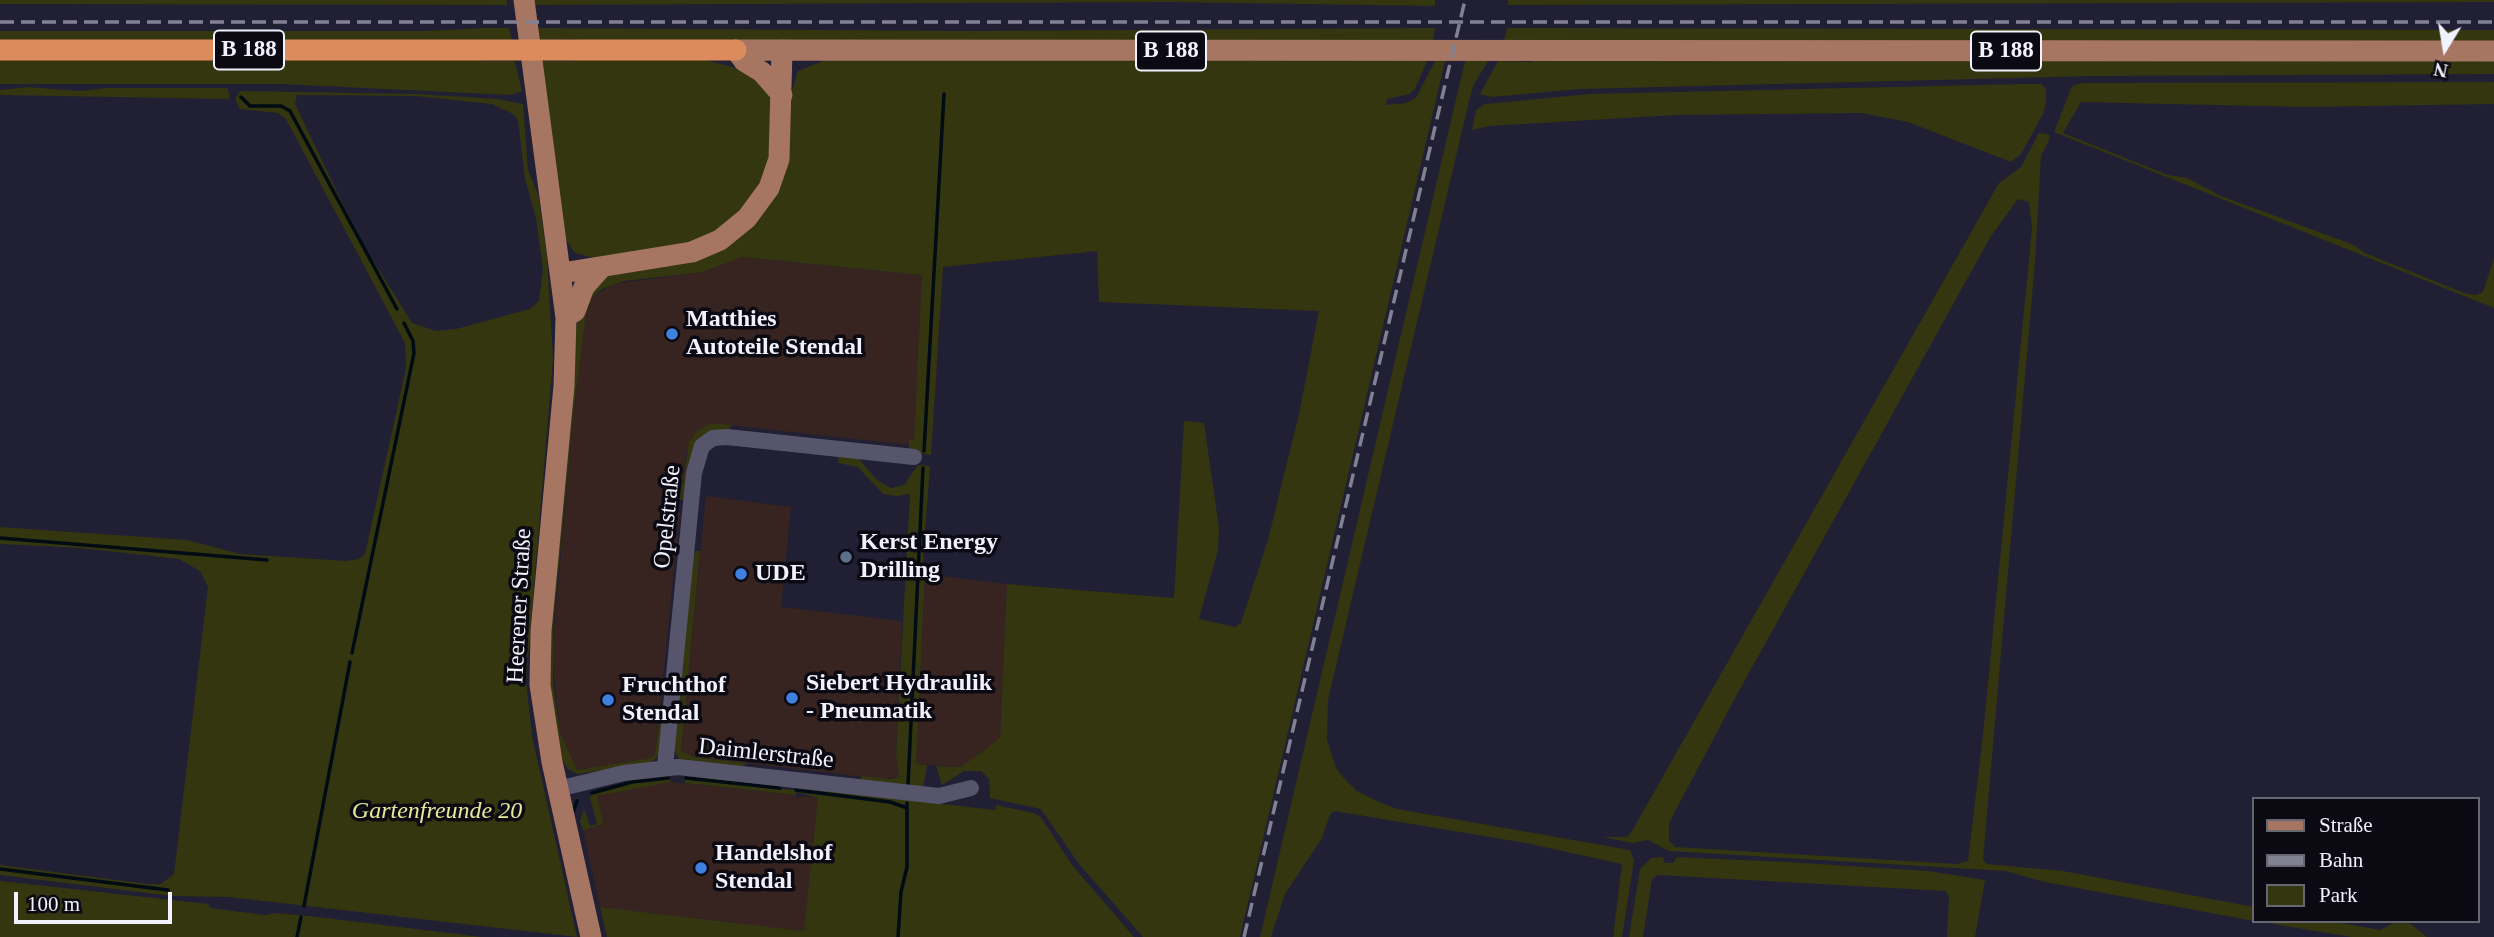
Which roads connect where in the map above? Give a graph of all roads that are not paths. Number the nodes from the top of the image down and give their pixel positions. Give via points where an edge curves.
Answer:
1 (524, 0) edge
2 (0, 50) edge
3 (736, 50) junction
4 (782, 50) junction
5 (2494, 51) edge
6 (782, 95) junction
7 (601, 268) junction
8 (562, 273) junction
9 (566, 318) junction
10 (914, 457) dead end
11 (665, 767) junction
12 (971, 788) dead end
13 (558, 789) junction
14 (591, 937) edge

1 - 8 main road, Heerener Straße
2 - 3 highway, B 188
3 - 4 main road, B 188
3 - 6 main road
4 - 5 main road, B 188
4 - 6 main road
6 - 7 main road via 776,170 764,197 741,224 698,250
7 - 8 main road
7 - 9 main road
8 - 9 main road, Heerener Straße
9 - 13 main road, Heerener Straße via 540,650 543,707
10 - 11 street, Opelstraße via 727,437 713,438 702,446 694,474
11 - 12 street, Daimlerstraße via 939,796
11 - 13 street, Daimlerstraße
13 - 14 main road, Heerener Straße

